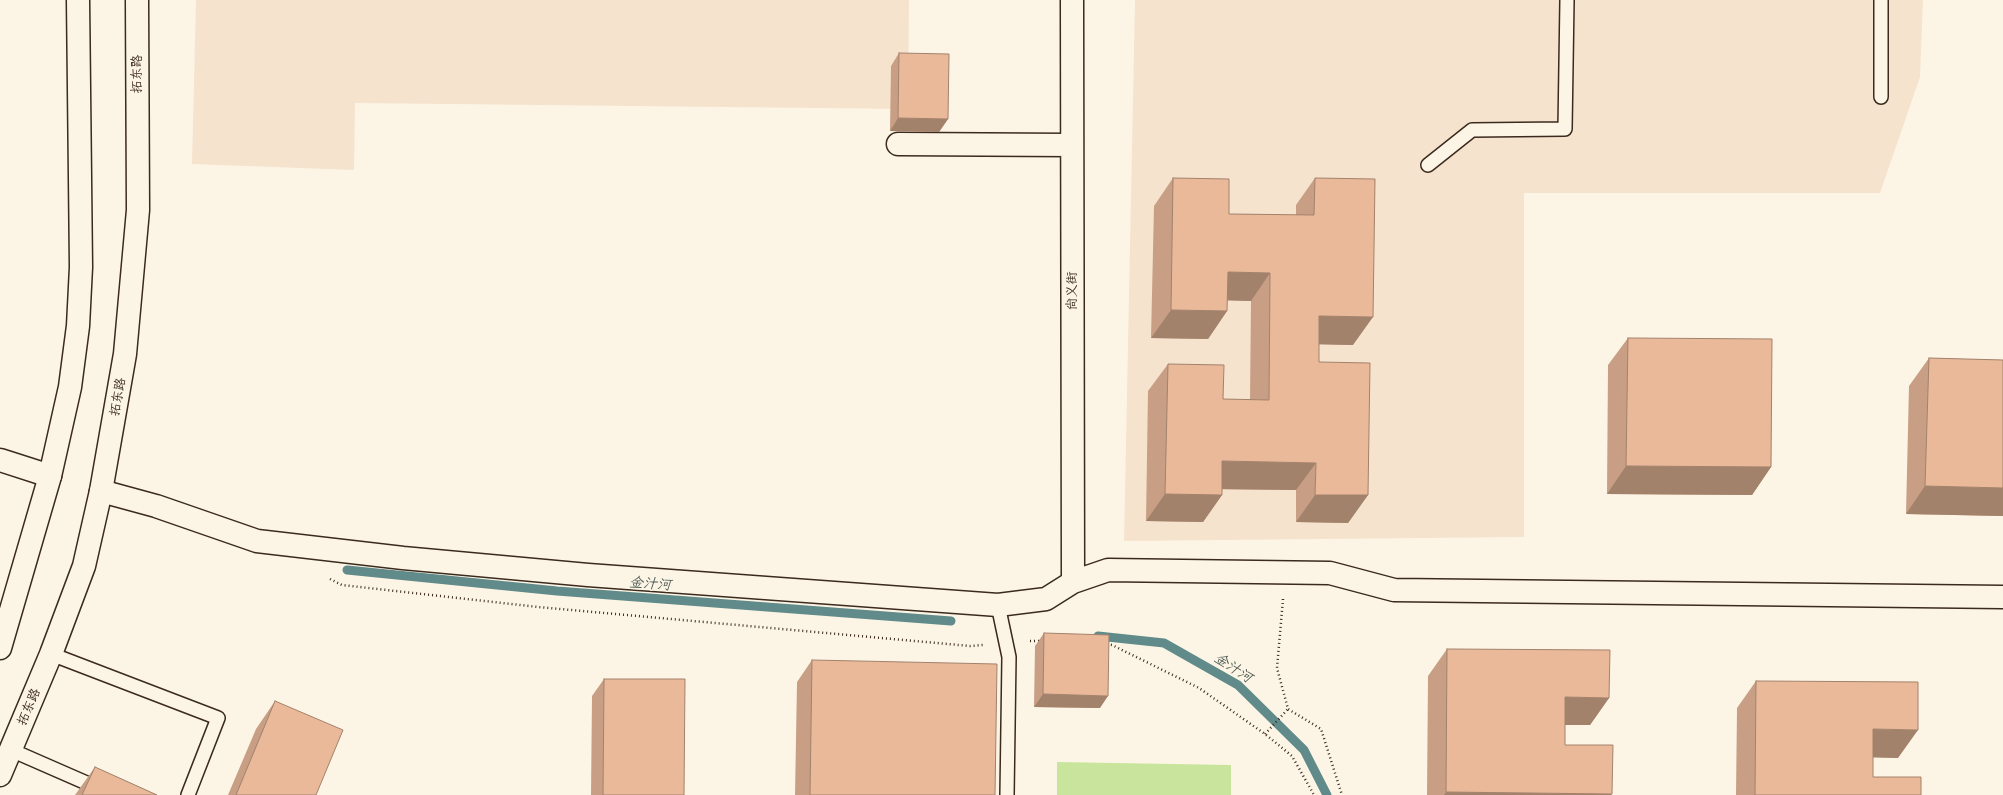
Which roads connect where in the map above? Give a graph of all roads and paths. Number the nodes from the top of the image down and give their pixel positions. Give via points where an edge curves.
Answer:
1 (78, 0) edge
2 (137, 0) edge
3 (1072, 0) edge
4 (1566, 0) edge
5 (1881, 0) edge
6 (1881, 97) dead end
7 (898, 144) dead end
8 (1071, 145) junction
9 (1428, 165) dead end
10 (0, 460) edge
11 (50, 476) junction
12 (101, 491) junction
13 (1286, 572) junction
14 (328, 578) dead end
15 (1073, 582) junction
16 (2003, 597) edge
17 (998, 605) junction
18 (1044, 642) edge
19 (1006, 643) junction
20 (1104, 644) edge
21 (0, 648) edge
22 (52, 654) junction
23 (1288, 709) junction
24 (1265, 734) junction
25 (11, 750) junction
26 (0, 775) edge
27 (114, 795) edge
28 (188, 795) edge
29 (1007, 795) edge
30 (1314, 795) edge
31 (1342, 795) edge

1 - 11 street via 81,267 78,326 70,387
2 - 12 street, 拓东路 via 138,210 125,354
3 - 8 street, 尚义街
4 - 9 lane via 1565,129 1472,130
5 - 6 lane
7 - 8 street
8 - 15 street, 尚义街
10 - 11 street
11 - 21 street
12 - 17 street via 156,506 257,541 588,575
12 - 22 street, 拓东路 via 84,566
13 - 15 street via 1108,570
13 - 16 street via 1330,573 1394,590
13 - 23 path via 1277,668
14 - 19 path via 342,585 538,607 970,646
15 - 17 street via 1046,599
17 - 19 lane
18 - 19 path via 1032,640
19 - 29 lane via 1009,656
20 - 24 path via 1112,645 1199,688
22 - 25 street, 拓东路
22 - 28 lane via 218,718
23 - 24 path
23 - 31 path via 1321,729
24 - 30 path via 1292,756
25 - 26 street, 拓东路
25 - 27 lane

